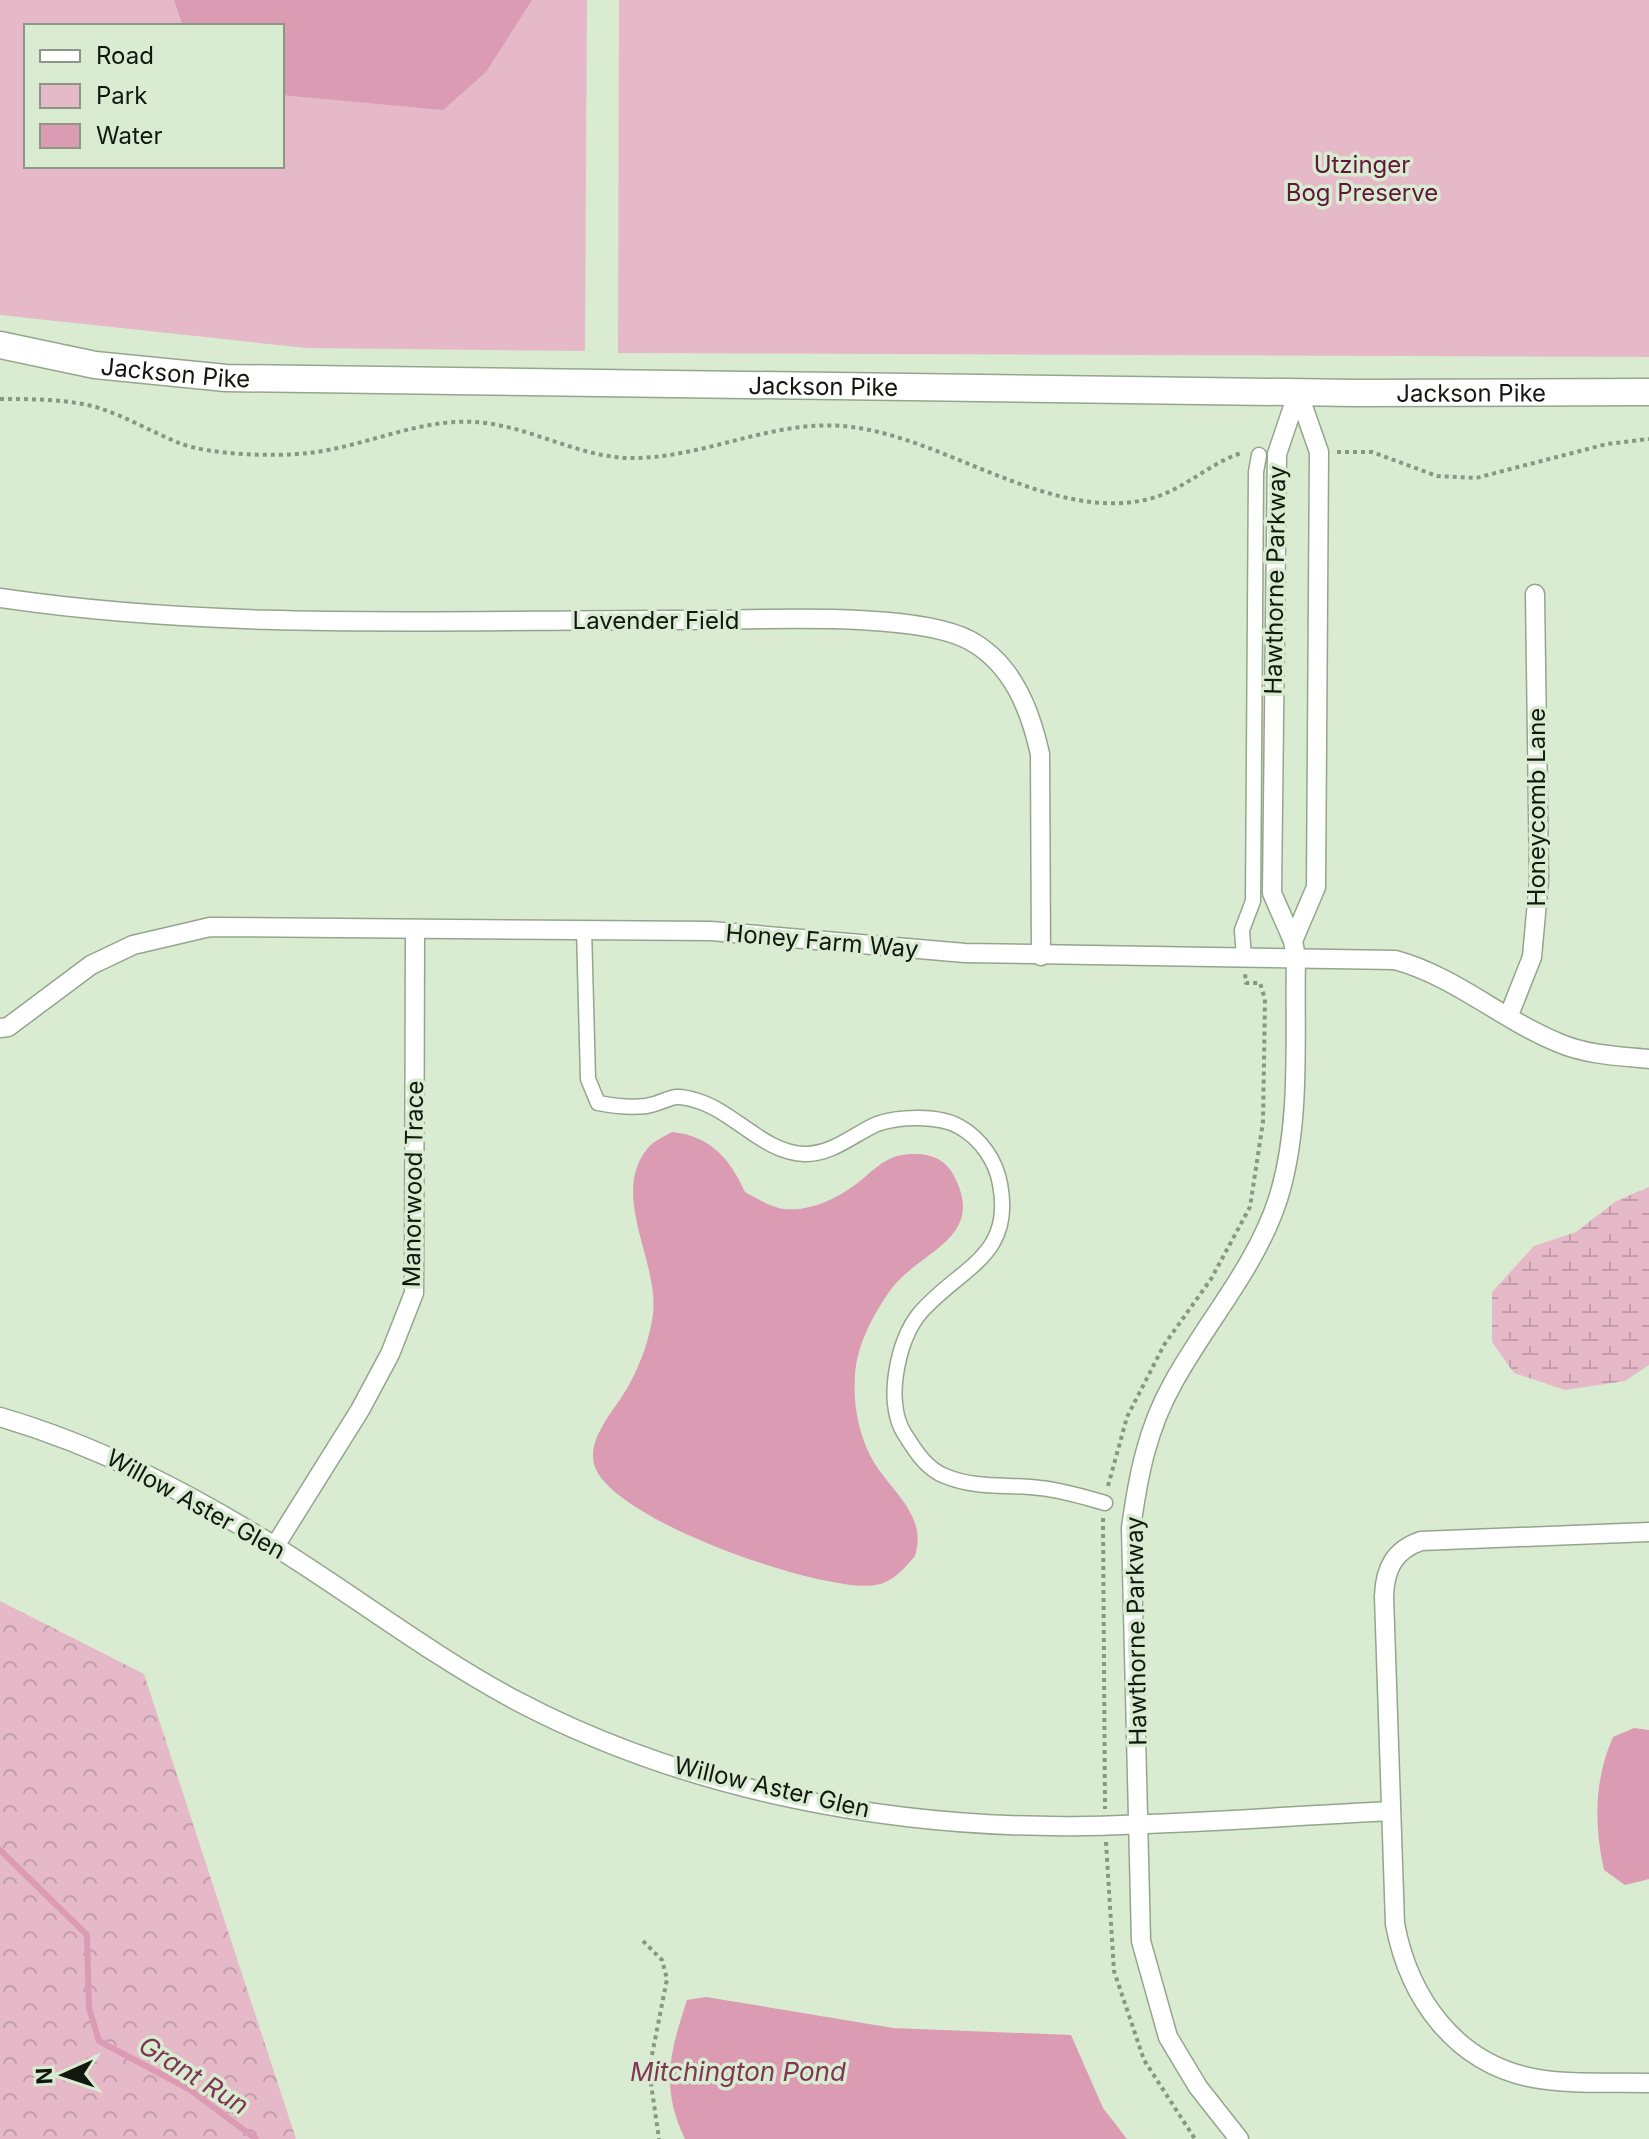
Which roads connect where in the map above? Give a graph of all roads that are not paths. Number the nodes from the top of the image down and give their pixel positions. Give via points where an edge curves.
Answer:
1 (0, 345) edge
2 (1298, 392) junction
3 (1649, 392) edge
4 (1259, 455) road end
5 (1535, 594) dead end
6 (0, 598) edge
7 (415, 929) junction
8 (584, 929) junction
9 (1295, 949) junction
10 (1041, 956) junction
11 (1244, 958) junction
12 (1509, 1015) junction
13 (0, 1028) edge
14 (1649, 1059) edge
15 (0, 1417) edge
16 (1105, 1503) road end
17 (1649, 1532) edge
18 (275, 1546) junction
19 (1391, 1811) junction
20 (1139, 1822) junction
21 (1649, 2083) edge
22 (1239, 2139) edge

1 - 2 main road, Jackson Pike via 95,365 226,378
2 - 3 main road, Jackson Pike
2 - 9 street, Hawthorne Parkway via 1319,452 1316,887
2 - 9 street, Hawthorne Parkway via 1277,454 1273,565 1272,893
4 - 11 street via 1253,901 1242,930
5 - 12 street, Honeycomb Lane via 1539,880 1532,957
6 - 10 street, Lavender Field via 188,618 830,621 935,627 990,655 1021,694 1033,722 1040,754
7 - 8 street, Honey Farm Way
7 - 13 street, Honey Farm Way via 250,926 170,934 91,965
7 - 18 street, Manorwood Trace via 414,1293 360,1410
8 - 10 street, Honey Farm Way via 711,931
8 - 16 street via 588,1079 598,1103 648,1106 675,1095 700,1101 769,1144 805,1154 847,1143 879,1124 919,1118 958,1125 983,1145 998,1173 1005,1208 998,1237 982,1260 918,1315 899,1353 894,1390 900,1426 919,1457 942,1476 979,1485 1042,1488
9 - 11 street, Honey Farm Way
9 - 12 street, Honey Farm Way via 1425,968
9 - 20 street, Hawthorne Parkway via 1289,1152 1278,1199 1256,1252 1172,1384 1139,1469 1131,1528
10 - 11 street, Honey Farm Way
12 - 14 street, Honey Farm Way via 1558,1043
15 - 18 street, Willow Aster Glen via 107,1454
17 - 19 street via 1437,1540 1407,1545 1397,1554 1384,1580
18 - 20 street, Willow Aster Glen via 516,1700 610,1743 709,1777 815,1802 922,1819
19 - 20 street, Willow Aster Glen
19 - 21 street via 1399,1946 1415,1988 1441,2027 1501,2070 1532,2078
20 - 22 street, Hawthorne Parkway via 1141,1941 1168,2037

